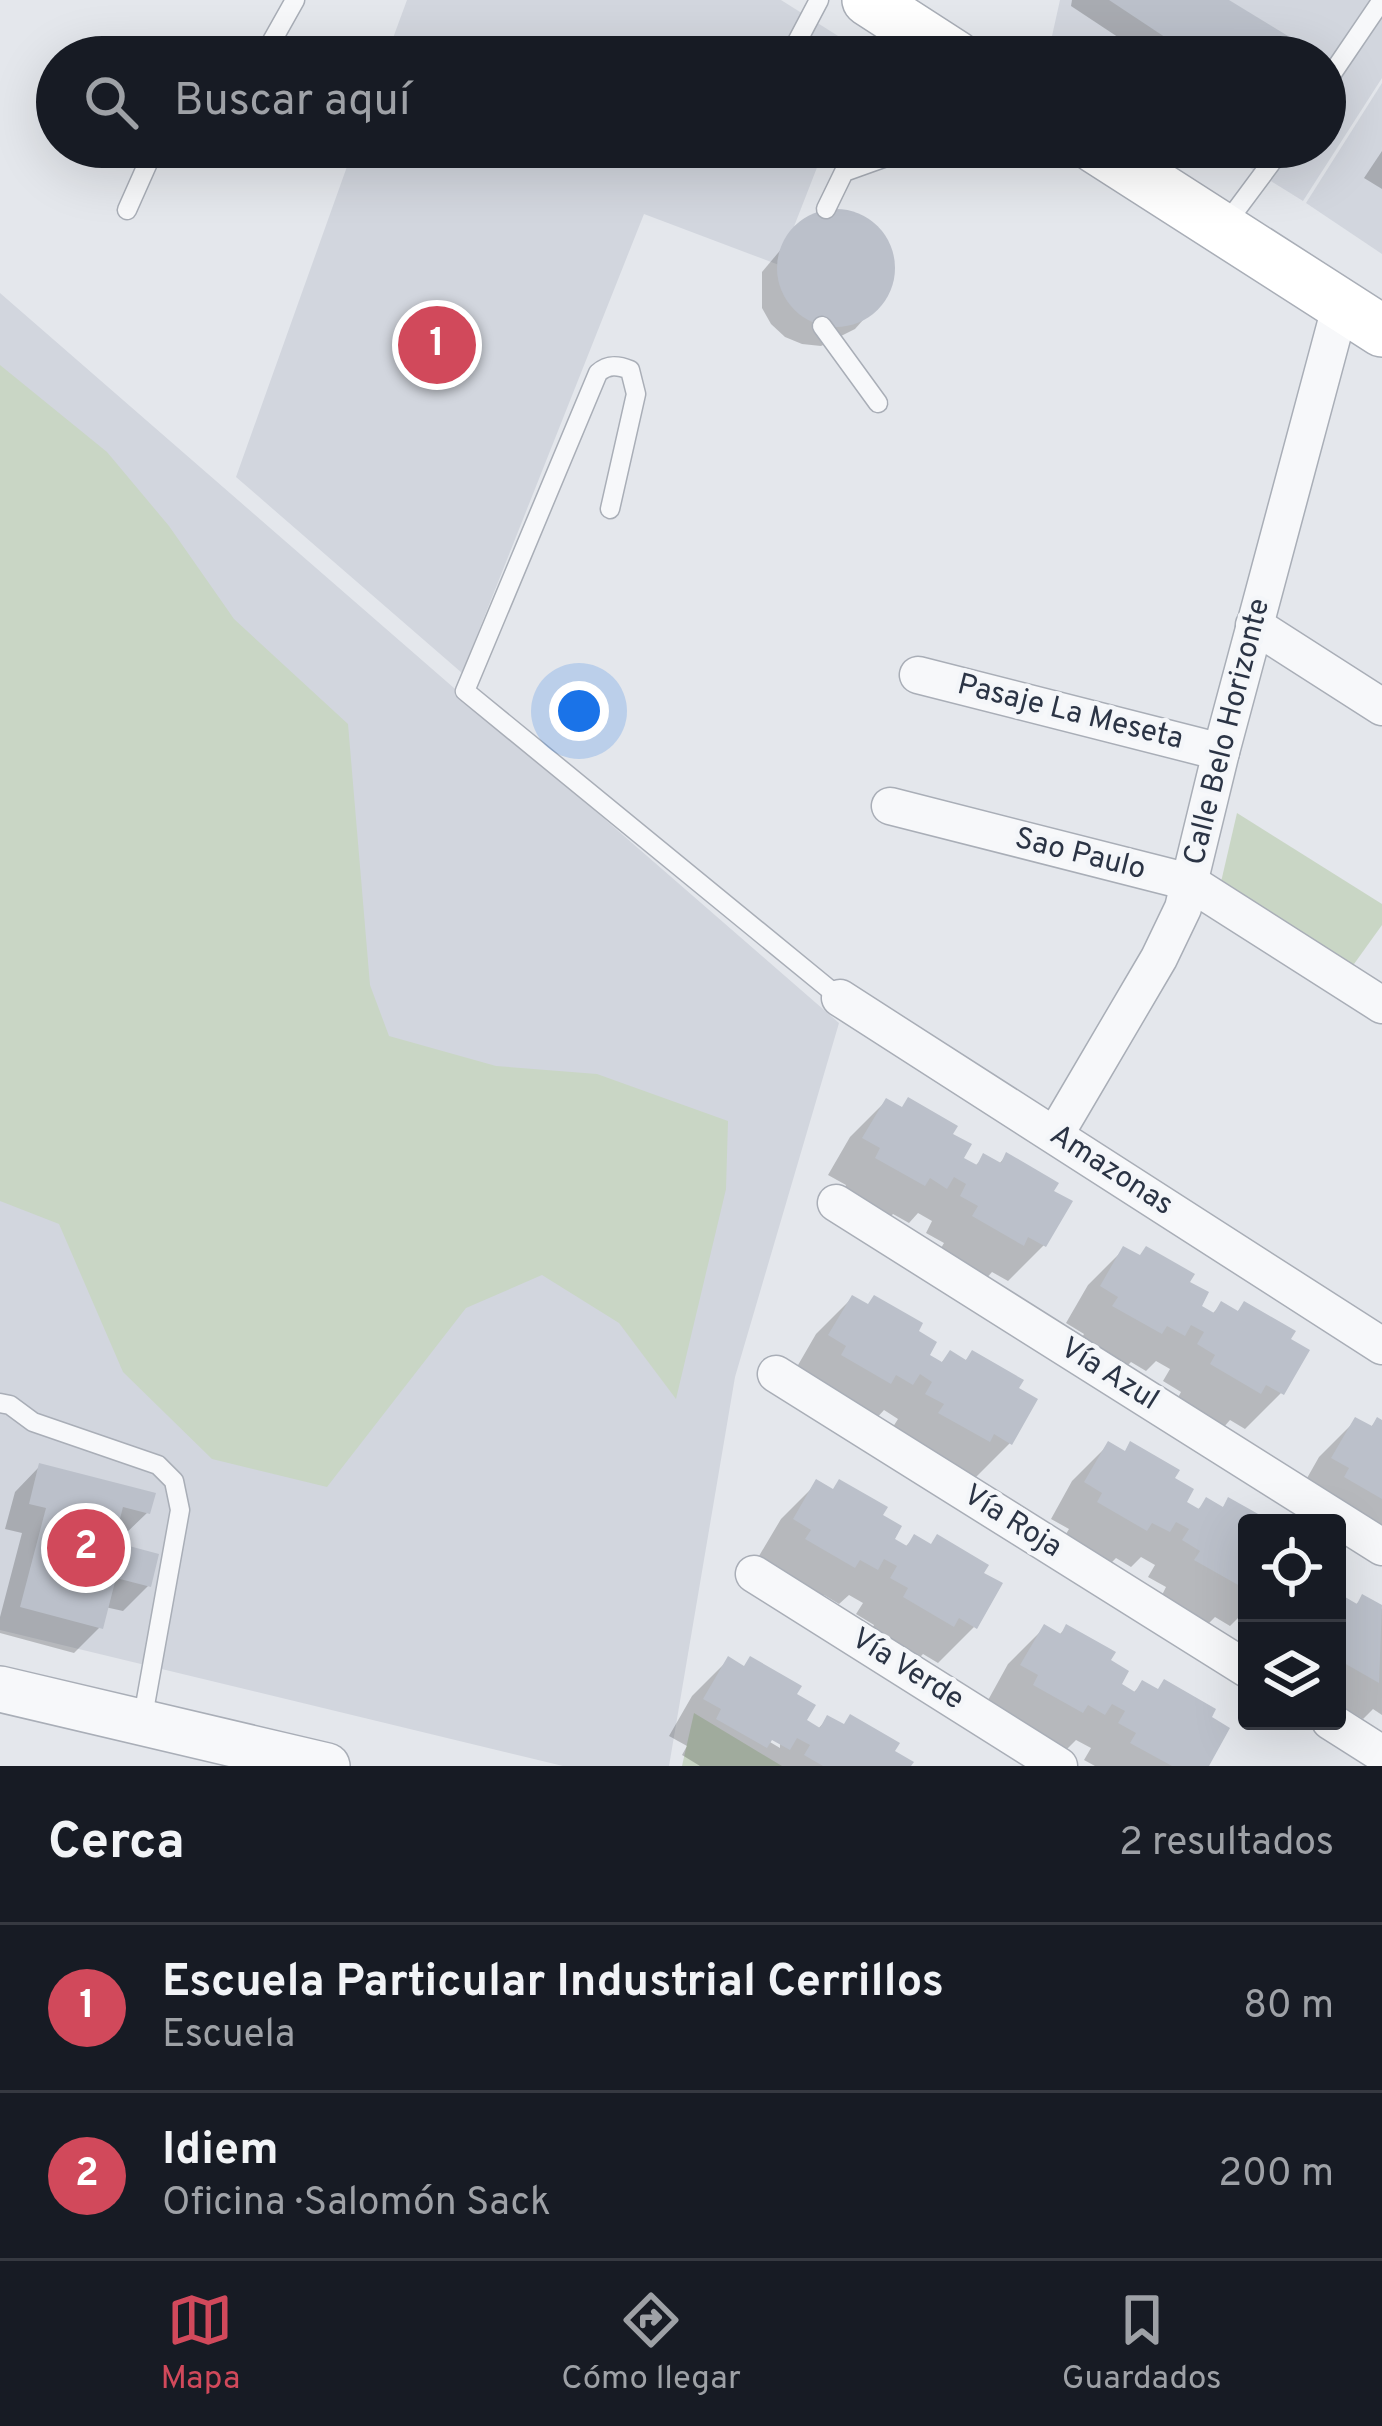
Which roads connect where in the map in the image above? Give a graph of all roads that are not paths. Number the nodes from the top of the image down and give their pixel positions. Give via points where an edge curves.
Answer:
1 (295, 0) edge
2 (819, 0) edge
3 (868, 0) edge
4 (1382, 0) edge
5 (275, 36) edge
6 (800, 36) edge
7 (924, 36) edge
8 (1346, 53) edge
9 (146, 168) edge
10 (855, 168) edge
11 (1128, 168) edge
12 (1268, 168) edge
13 (826, 209) dead end
14 (127, 210) dead end
15 (1223, 229) junction
16 (1362, 318) edge
17 (822, 326) dead end
18 (878, 403) dead end
19 (610, 509) dead end
20 (1254, 625) junction
21 (919, 675) dead end
22 (1382, 707) edge
23 (1220, 752) junction
24 (890, 806) dead end
25 (1190, 882) junction
26 (840, 998) joint
27 (1382, 1005) edge
28 (1054, 1135) junction
29 (836, 1203) dead end
30 (1382, 1346) edge
31 (776, 1374) dead end
32 (0, 1403) edge
33 (1382, 1547) edge
34 (754, 1574) dead end
35 (1238, 1663) edge
36 (0, 1689) edge
37 (142, 1722) junction
38 (1344, 1730) edge
39 (1382, 1754) edge
40 (327, 1766) edge
41 (1059, 1766) edge

1 - 5 lane
2 - 6 lane
3 - 7 main road
4 - 8 lane
9 - 14 lane
10 - 13 lane via 844,172
11 - 15 main road
12 - 15 lane
15 - 16 main road
16 - 20 street, Calle Belo Horizonte
17 - 18 lane
19 - 26 lane via 636,394 620,366 598,373 464,691
20 - 22 street
20 - 23 street, Calle Belo Horizonte
21 - 23 street, Pasaje La Meseta
23 - 25 street, Calle Belo Horizonte
24 - 25 street, Sao Paulo
25 - 27 street, Sao Paulo
25 - 28 street, Calle Belo Horizonte via 1159,958
26 - 28 street, Amazonas
28 - 30 street, Amazonas
29 - 33 street, Vía Azul
31 - 35 street, Vía Roja
32 - 37 lane via 158,1465 174,1481 180,1510
34 - 41 street, Vía Verde
36 - 37 street
37 - 40 street
38 - 39 street

